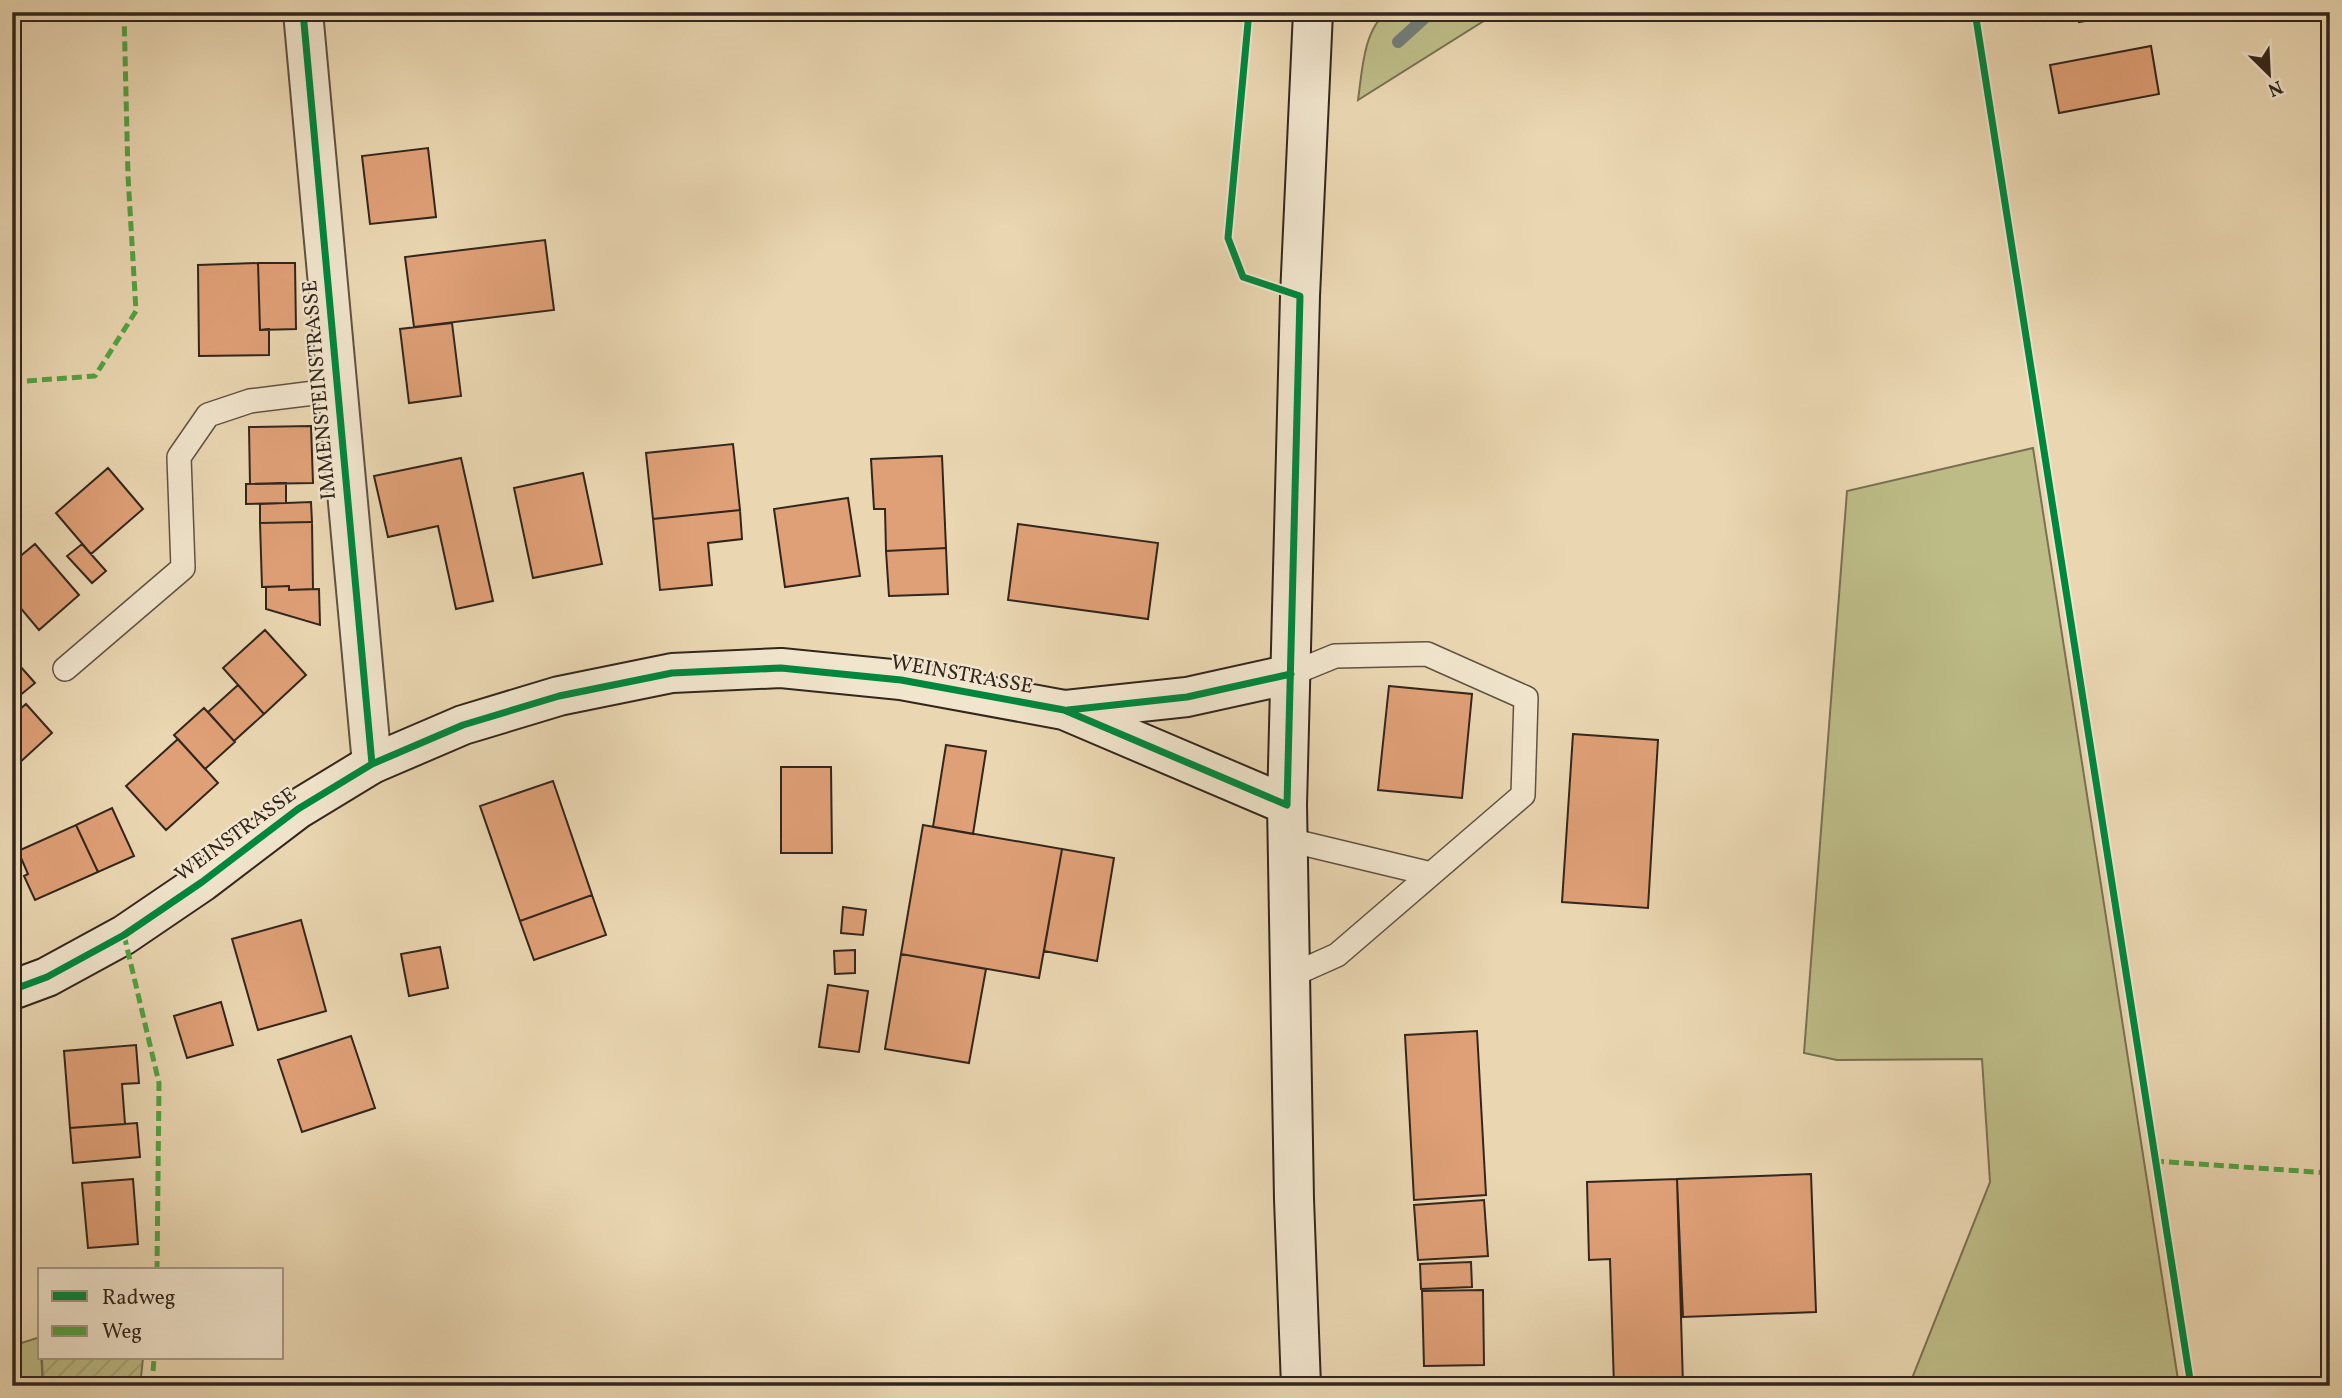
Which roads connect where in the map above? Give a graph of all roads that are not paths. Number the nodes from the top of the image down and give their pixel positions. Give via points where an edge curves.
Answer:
1 (303, 12) edge
2 (1314, 12) edge
3 (338, 390) junction
4 (65, 669) dead end
5 (1291, 674) junction
6 (1064, 710) junction
7 (372, 764) junction
8 (1288, 822) junction
9 (1431, 874) junction
10 (1290, 976) junction
11 (12, 990) edge
12 (1301, 1386) edge

1 - 3 main road, IMMENSTEINSTRASSE
2 - 5 main road via 1300,296
3 - 4 lane via 250,401 208,415 179,457 183,568
3 - 7 main road, IMMENSTEINSTRASSE
5 - 6 main road, WEINSTRASSE via 1187,697
5 - 8 main road
5 - 9 lane via 1335,656 1427,654 1527,698 1523,795
6 - 7 main road, WEINSTRASSE via 901,680 794,669 672,673 559,696 463,724
6 - 8 main road, WEINSTRASSE
7 - 11 main road, WEINSTRASSE via 298,809 124,935
8 - 9 lane
8 - 10 main road
9 - 10 lane via 1337,955
10 - 12 main road

